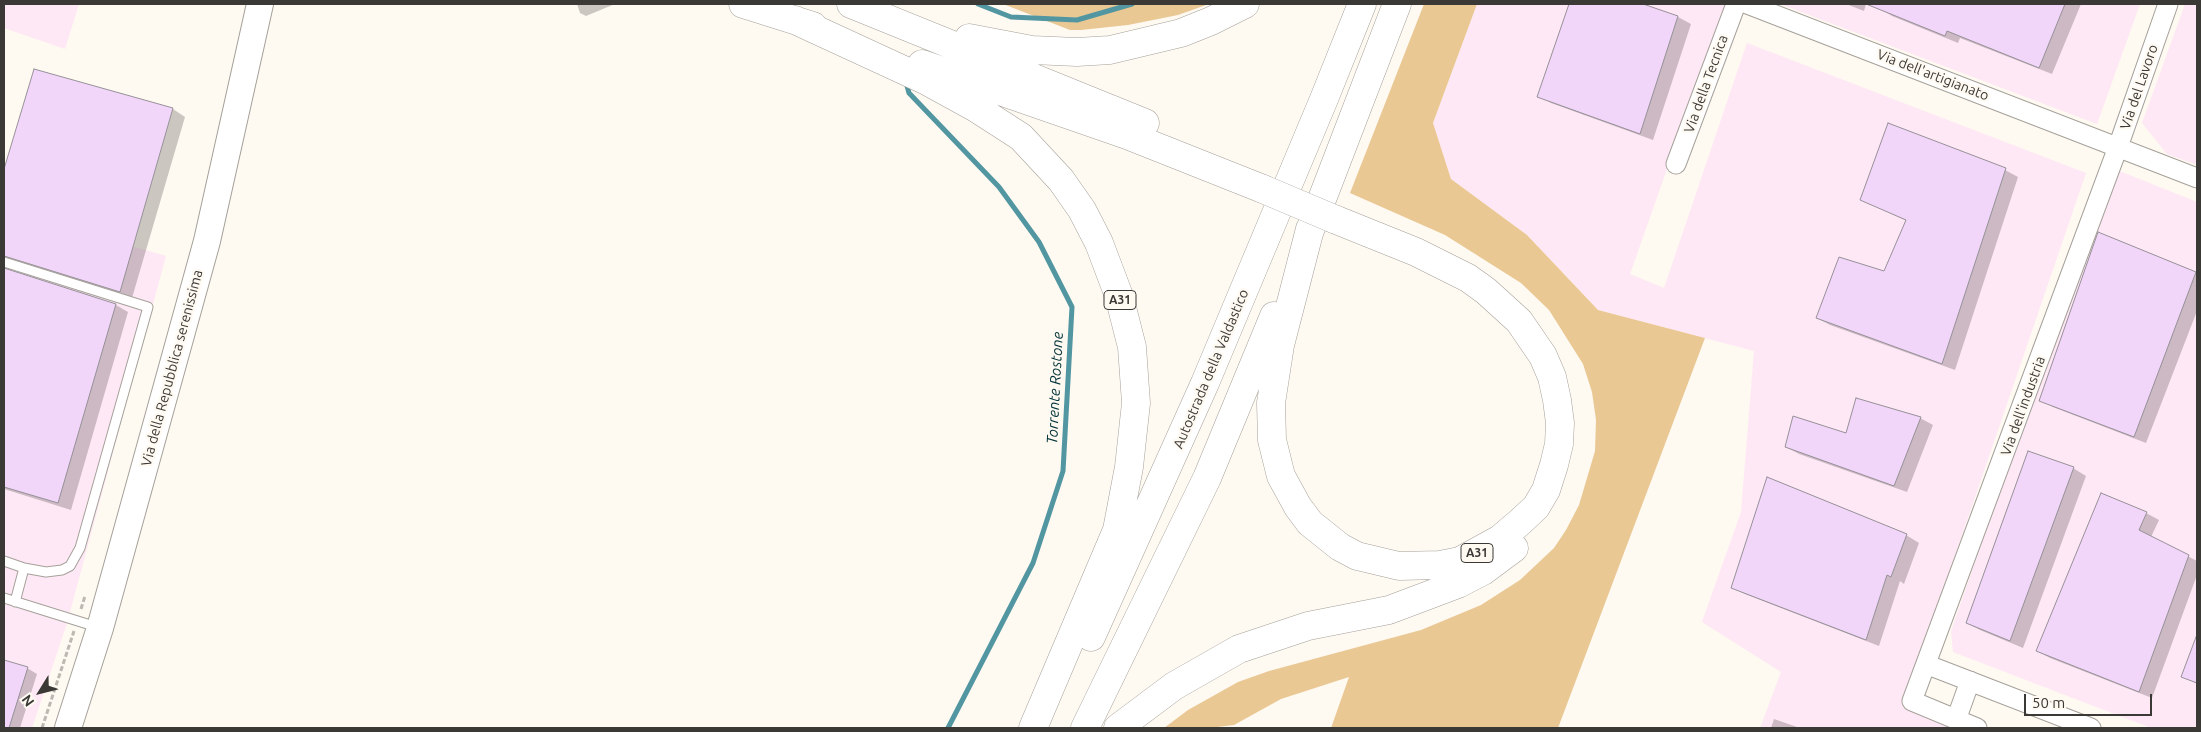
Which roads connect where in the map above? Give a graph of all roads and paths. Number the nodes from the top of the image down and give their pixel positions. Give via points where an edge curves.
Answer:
1 (260, 4) edge
2 (743, 4) edge
3 (1245, 4) edge
4 (1362, 4) edge
5 (1397, 4) edge
6 (1736, 4) edge
7 (1747, 4) edge
8 (2168, 4) edge
9 (860, 7) edge
10 (795, 20) junction
11 (2118, 147) junction
12 (1676, 164) dead end
13 (2197, 178) edge
14 (1267, 182) junction
15 (1328, 217) junction
16 (4, 262) edge
17 (4, 561) edge
18 (24, 568) junction
19 (4, 598) edge
20 (15, 602) junction
21 (100, 628) junction
22 (1928, 665) junction
23 (1970, 681) junction
24 (1956, 720) junction
25 (68, 728) edge
26 (1033, 728) edge
27 (1048, 728) edge
28 (1085, 728) edge
29 (1118, 728) edge
30 (1977, 728) edge
31 (2091, 728) edge

1 - 21 street, Via della Repubblica serenissima via 207,241
2 - 10 highway, A31
3 - 9 highway, A31 via 1181,33 1119,48 1077,52 1032,50 985,42
4 - 27 highway, Autostrada della Valdastico via 1205,383
5 - 15 highway
6 - 12 street, Via della Tecnica
7 - 11 street, Via dell'artigianato
8 - 11 street, Via del Lavoro
9 - 14 highway, A31
10 - 14 highway, A31
10 - 26 highway, A31 via 924,80 1021,137 1061,180 1082,210 1099,243 1119,296 1132,347 1136,403 1129,467 1117,530
11 - 13 street, Via del Lavoro
11 - 22 street, Via dell'industria
14 - 15 highway, A31, bridge
15 - 15 highway, A31 via 1468,278 1519,321 1543,356 1552,377 1559,415 1559,444 1546,490 1536,507 1500,539 1460,561 1421,567 1399,566 1357,556 1310,523 1281,476 1272,440 1271,403 1280,345
15 - 28 highway via 1207,478
15 - 29 highway, A31 via 1469,261 1506,289 1536,320 1559,352 1571,385 1575,412 1574,442 1571,468 1564,487 1545,518 1518,545 1484,571 1390,610 1308,626 1239,649 1174,686
16 - 18 lane via 148,307 80,548 70,566 62,570 46,572
17 - 18 lane
18 - 20 lane
19 - 20 lane
20 - 21 lane
21 - 25 street, Via della Repubblica serenissima
22 - 23 street
22 - 24 street, Via dell'industria via 1912,701
23 - 24 street
23 - 31 street
24 - 30 street, Via dell'industria

